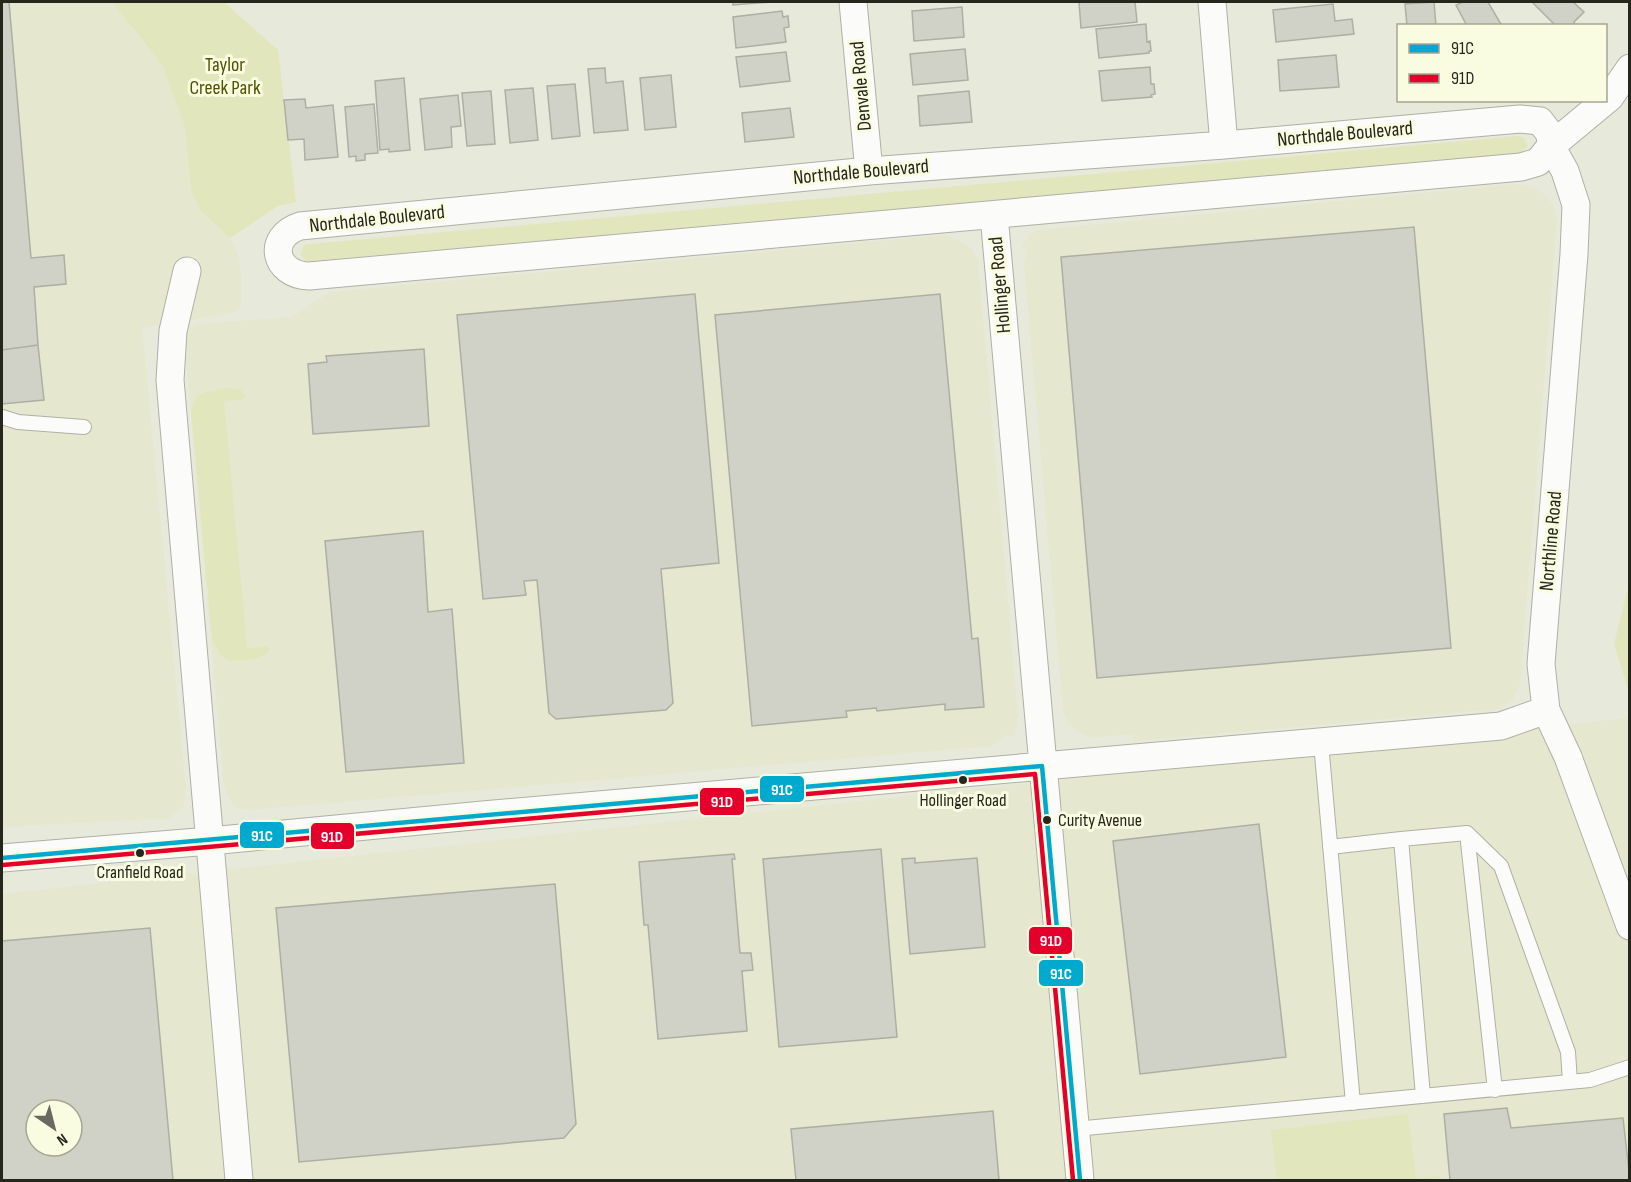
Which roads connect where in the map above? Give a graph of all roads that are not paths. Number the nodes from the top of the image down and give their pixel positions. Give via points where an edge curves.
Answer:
1 (854, 2) edge
2 (1212, 2) edge
3 (1629, 68) edge
4 (1607, 99) edge
5 (1604, 102) edge
6 (1224, 145) junction
7 (1551, 146) junction
8 (869, 171) junction
9 (994, 214) junction
10 (187, 271) dead end
11 (2, 417) edge
12 (84, 427) dead end
13 (1546, 710) junction
14 (1321, 742) junction
15 (1042, 766) junction
16 (1467, 833) junction
17 (1401, 839) junction
18 (210, 841) junction
19 (1330, 847) junction
20 (2, 858) edge
21 (1629, 926) edge
22 (1629, 1067) edge
23 (1570, 1082) junction
24 (1495, 1090) junction
25 (1423, 1096) junction
26 (1353, 1103) junction
27 (1075, 1129) junction
28 (240, 1180) edge
29 (1080, 1180) edge

1 - 8 street, Denvale Road
2 - 6 street
3 - 4 street, Northdale Boulevard
5 - 7 street, Northdale Boulevard
6 - 7 street, Northdale Boulevard via 1520,119 1540,121 1550,134
6 - 8 street, Northdale Boulevard
7 - 9 street, Northdale Boulevard via 1538,162 1521,167
7 - 13 street, Northline Road via 1565,171 1576,205 1541,664
8 - 9 street, Northdale Boulevard via 300,226 285,234 279,255 286,268 309,276
9 - 15 street, Hollinger Road
10 - 18 street via 172,331 170,380
11 - 12 lane via 18,422
13 - 14 street via 1501,726
13 - 21 street, Northline Road via 1568,757
14 - 15 street
14 - 19 lane
15 - 18 street
15 - 27 street, Hollinger Road
16 - 17 lane
16 - 23 lane via 1501,866 1568,1052
16 - 24 lane
17 - 19 lane
17 - 25 lane
18 - 20 street
18 - 28 street
19 - 26 lane
22 - 23 lane
23 - 24 lane
24 - 25 lane
25 - 26 lane
26 - 27 lane
27 - 29 street, Hollinger Road

